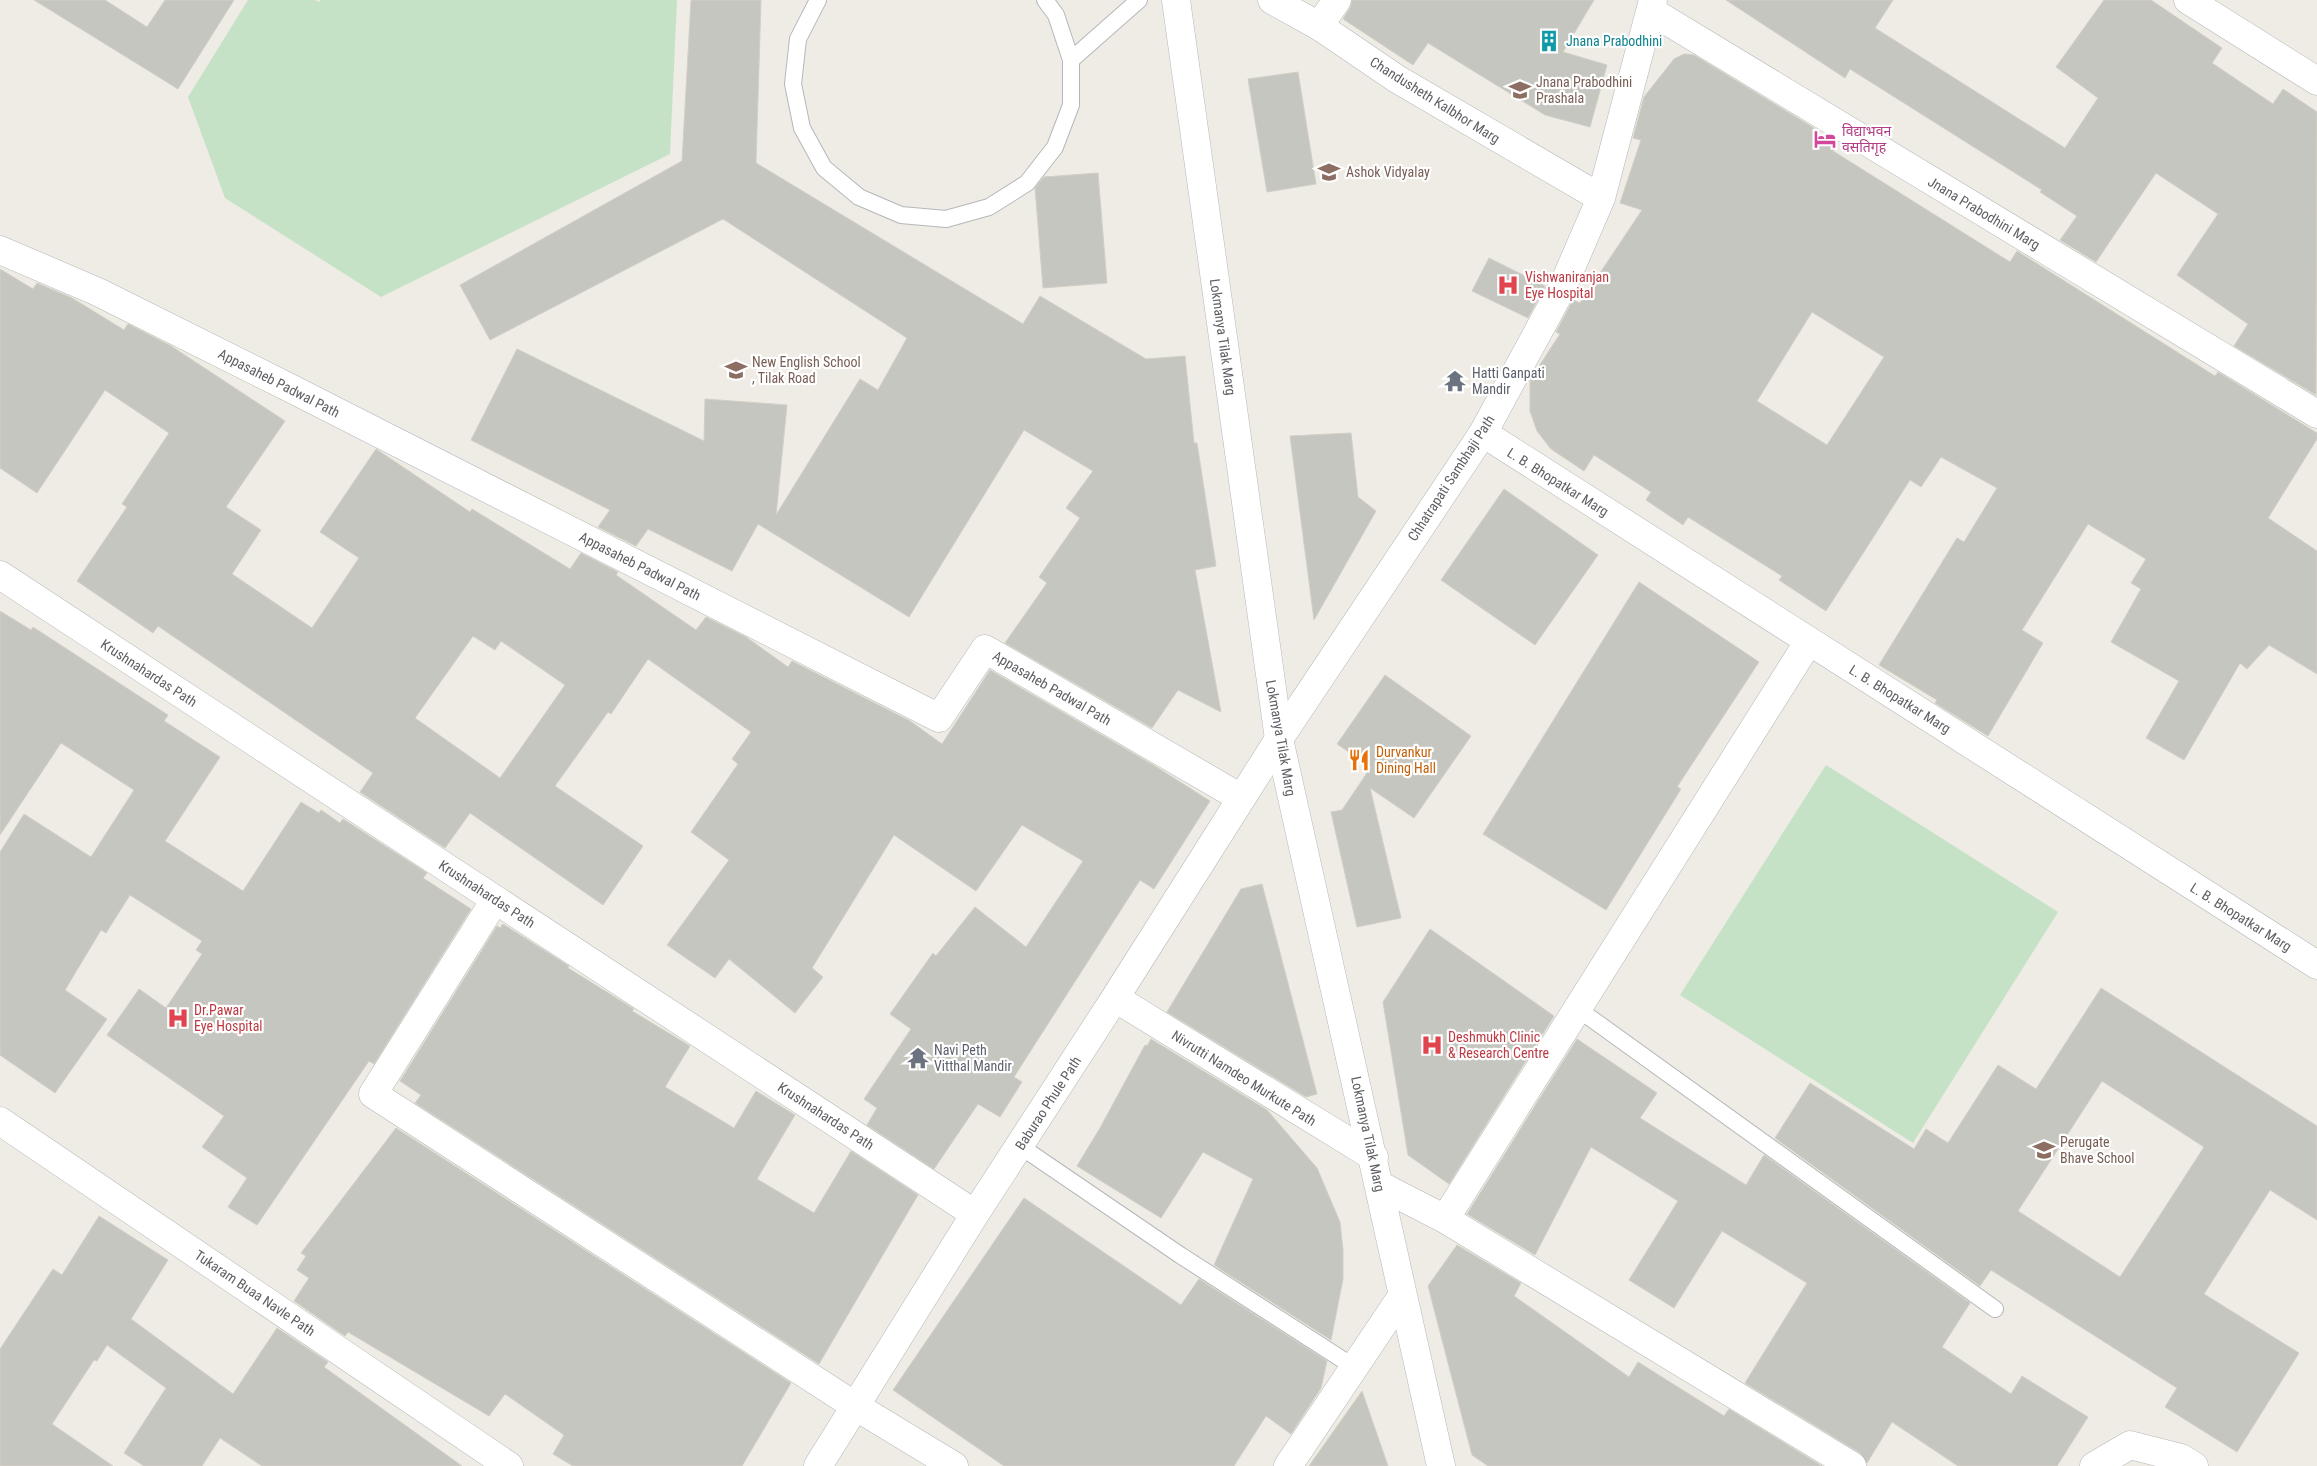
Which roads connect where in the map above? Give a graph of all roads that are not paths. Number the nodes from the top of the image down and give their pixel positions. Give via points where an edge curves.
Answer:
1 (818, 0) edge
2 (1045, 0) edge
3 (1139, 0) edge
4 (1176, 0) edge
5 (1272, 0) edge
6 (1338, 0) edge
7 (2188, 0) edge
8 (1652, 6) edge
9 (1319, 26) junction
10 (1071, 60) junction
11 (2317, 81) edge
12 (1601, 198) junction
13 (0, 250) edge
14 (2317, 414) edge
15 (1483, 433) junction
16 (0, 575) edge
17 (1809, 641) junction
18 (1279, 740) junction
19 (1241, 798) junction
20 (496, 900) junction
21 (2317, 965) edge
22 (1115, 998) junction
23 (1578, 1009) junction
24 (0, 1121) edge
25 (1020, 1146) junction
26 (1374, 1157) junction
27 (1379, 1185) junction
28 (975, 1214) junction
29 (1445, 1219) junction
30 (1402, 1296) junction
31 (1995, 1309) dead end
32 (1354, 1367) junction
33 (855, 1406) junction
34 (509, 1466) edge
35 (818, 1466) edge
36 (954, 1466) edge
37 (1288, 1466) edge
38 (1441, 1466) edge
39 (1852, 1466) edge
40 (2094, 1466) edge
41 (2194, 1466) edge

1 - 10 lane via 798,40 793,84 802,128 824,168 859,198 901,215 946,219 990,207 1027,183 1055,147 1068,113
2 - 10 lane via 1056,15
3 - 10 lane
4 - 18 street, Lokmanya Tilak Marg
5 - 9 street, Chandusheth Kalbhor Marg
6 - 9 street
7 - 11 street
8 - 12 street, Chhatrapati Sambhaji Path
8 - 14 street, Jnana Prabodhini Marg
9 - 12 street, Chandusheth Kalbhor Marg via 1397,79
12 - 15 street, Chhatrapati Sambhaji Path via 1563,286
13 - 19 street, Appasaheb Padwal Path via 98,292 939,718 985,649
15 - 17 street, L. B. Bhopatkar Marg
15 - 18 street, Chhatrapati Sambhaji Path
16 - 20 street, Krushnahardas Path
17 - 21 street, L. B. Bhopatkar Marg
17 - 23 street
18 - 19 street, Baburao Phule Path
18 - 26 street, Lokmanya Tilak Marg
19 - 22 street, Baburao Phule Path
20 - 28 street, Krushnahardas Path
20 - 33 street via 374,1094
22 - 25 street, Baburao Phule Path
22 - 26 street, Nivrutti Namdeo Murkute Path
23 - 29 street
23 - 31 lane
24 - 34 street, Tukaram Buaa Navle Path
25 - 28 street, Baburao Phule Path
25 - 32 lane via 1180,1255
26 - 27 street, Lokmanya Tilak Marg
27 - 29 street
27 - 30 street, Lokmanya Tilak Marg
28 - 33 street, Baburao Phule Path
29 - 39 street
30 - 32 street
30 - 38 street, Lokmanya Tilak Marg
32 - 37 street
33 - 35 street, Baburao Phule Path
33 - 36 street
40 - 41 street via 2130,1445 2181,1458

